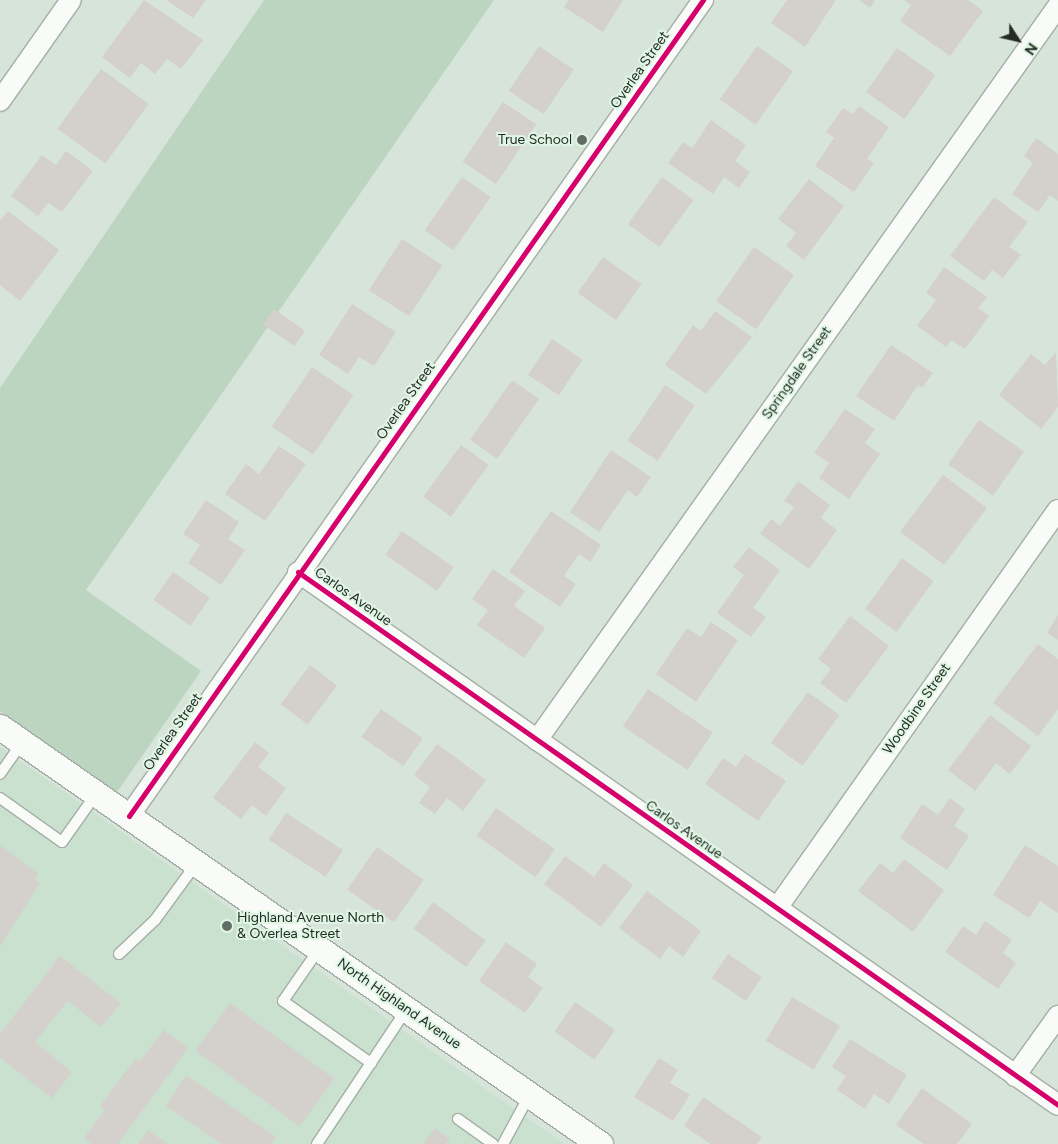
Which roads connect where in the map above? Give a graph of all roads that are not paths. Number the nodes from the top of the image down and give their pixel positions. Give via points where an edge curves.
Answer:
1 (72, 0) edge
2 (703, 0) edge
3 (1058, 6) edge
4 (0, 101) edge
5 (1058, 510) edge
6 (298, 572) junction
7 (0, 727) edge
8 (537, 740) junction
9 (22, 742) junction
10 (0, 774) edge
11 (96, 794) junction
12 (0, 798) edge
13 (129, 816) junction
14 (197, 863) junction
15 (777, 908) junction
16 (320, 948) junction
17 (119, 954) dead end
18 (406, 1009) junction
19 (1058, 1016) edge
20 (371, 1063) junction
21 (1015, 1076) junction
22 (530, 1095) junction
23 (1058, 1105) edge
24 (458, 1119) dead end
25 (317, 1144) edge
26 (493, 1144) edge
27 (503, 1144) edge
28 (600, 1144) edge

1 - 4 street
2 - 6 street, Overlea Street
3 - 8 street, Springdale Street
5 - 15 street, Woodbine Street
6 - 8 street, Carlos Avenue
6 - 13 street, Overlea Street
7 - 9 street, North Highland Avenue
8 - 15 street, Carlos Avenue
9 - 10 lane
9 - 11 street, North Highland Avenue
11 - 12 lane via 62,842
11 - 13 street, North Highland Avenue
13 - 14 street, North Highland Avenue
14 - 16 street, North Highland Avenue
14 - 17 lane via 156,920
15 - 21 street, Carlos Avenue
16 - 18 street, North Highland Avenue
16 - 20 lane via 283,1001
18 - 20 lane
18 - 22 street, North Highland Avenue
19 - 21 street
20 - 25 lane
21 - 23 street, Carlos Avenue
22 - 27 lane
22 - 28 street, North Highland Avenue
24 - 26 lane

